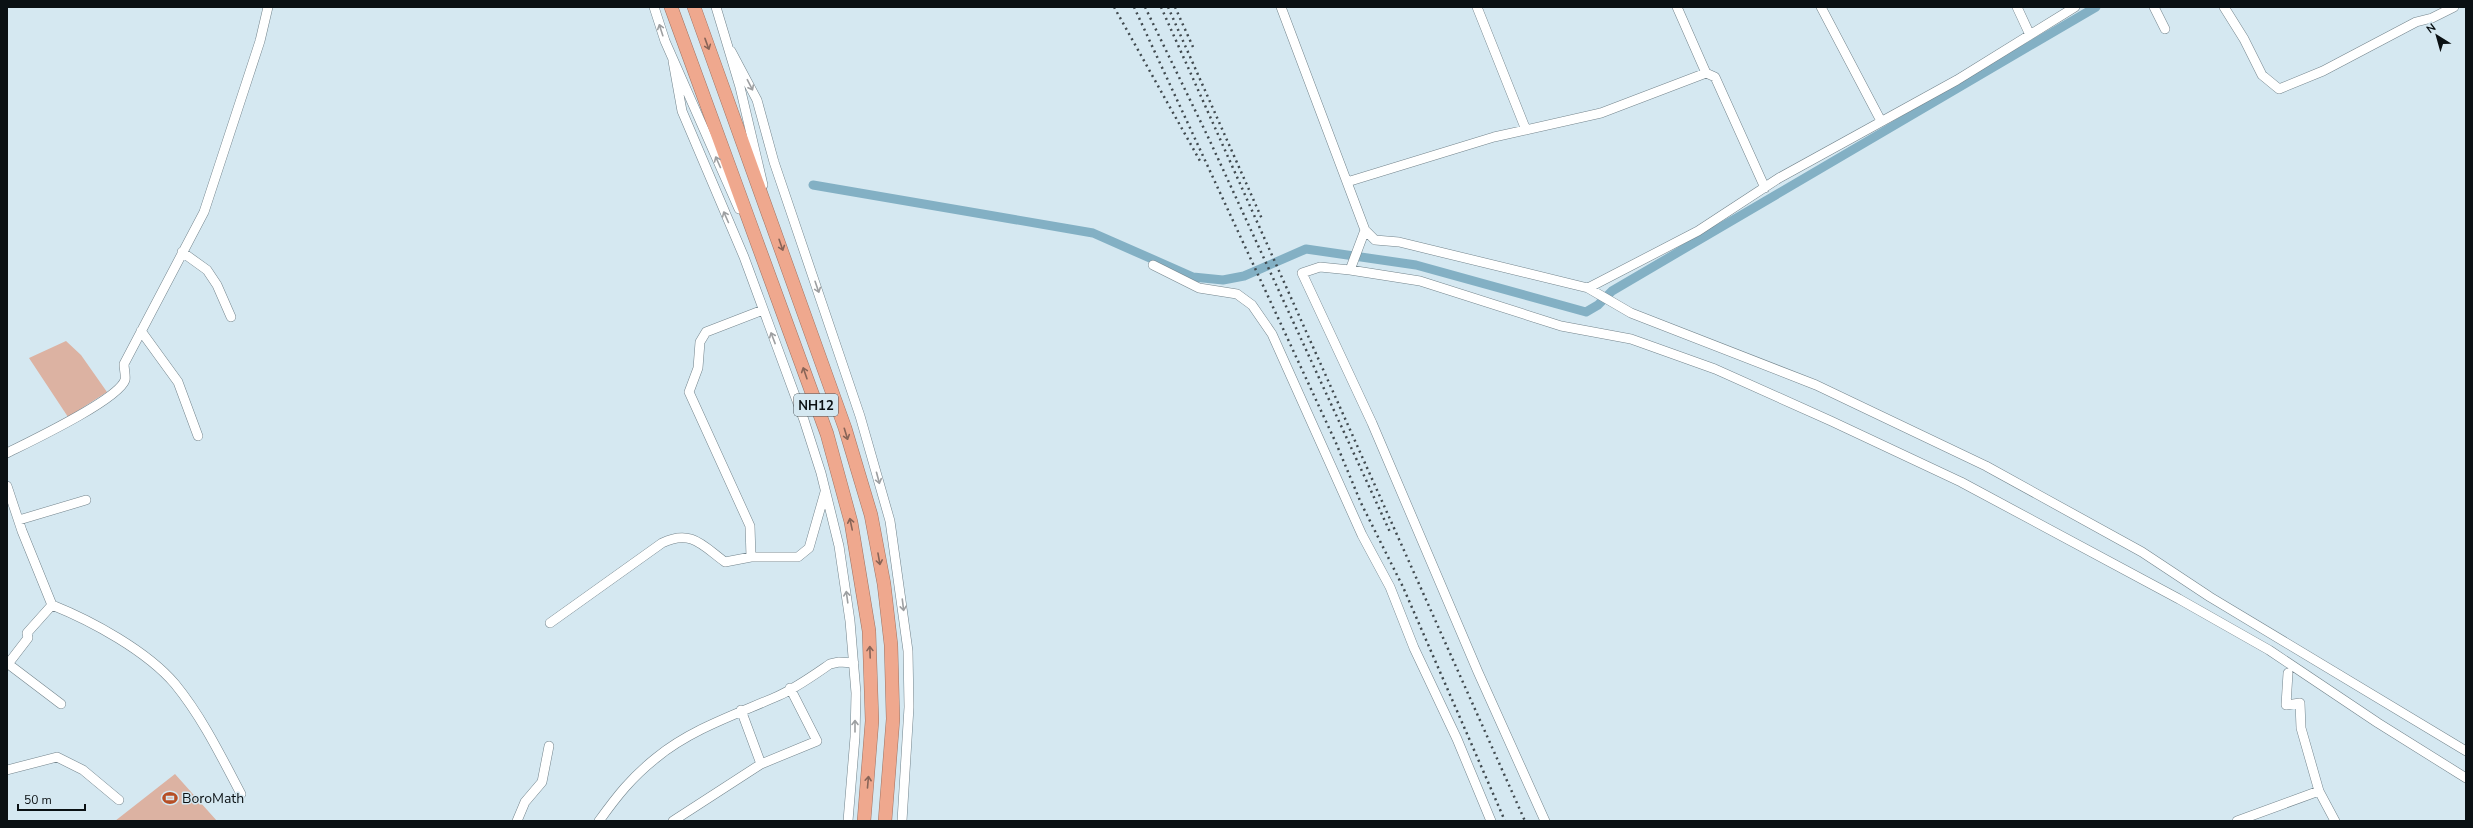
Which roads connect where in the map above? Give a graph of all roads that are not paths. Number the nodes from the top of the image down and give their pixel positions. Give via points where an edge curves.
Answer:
1 (268, 7) edge
2 (654, 7) edge
3 (671, 7) edge
4 (694, 7) edge
5 (716, 7) edge
6 (1281, 7) edge
7 (1477, 7) edge
8 (1676, 7) edge
9 (1821, 7) edge
10 (2017, 7) edge
11 (2075, 7) edge
12 (2154, 7) edge
13 (2224, 7) edge
14 (2454, 7) edge
15 (2165, 29) dead end
16 (2030, 35) junction
17 (731, 51) junction
18 (674, 61) junction
19 (1706, 73) junction
20 (1882, 121) junction
21 (1526, 130) junction
22 (1347, 182) junction
23 (1765, 188) junction
24 (771, 218) junction
25 (1365, 230) junction
26 (182, 252) junction
27 (764, 261) junction
28 (1153, 265) dead end
29 (1350, 270) junction
30 (1588, 288) junction
31 (763, 310) junction
32 (231, 317) dead end
33 (141, 331) junction
34 (198, 436) dead end
35 (7, 453) edge
36 (7, 486) edge
37 (826, 490) junction
38 (86, 500) dead end
39 (19, 520) junction
40 (751, 557) junction
41 (52, 605) junction
42 (550, 623) dead end
43 (8, 663) edge
44 (854, 663) junction
45 (2288, 673) dead end
46 (790, 688) junction
47 (61, 704) dead end
48 (740, 710) junction
49 (549, 746) dead end
50 (2466, 751) edge
51 (762, 764) junction
52 (7, 770) edge
53 (2466, 778) edge
54 (2319, 791) junction
55 (241, 794) dead end
56 (119, 800) dead end
57 (517, 821) edge
58 (599, 821) edge
59 (673, 821) edge
60 (848, 821) edge
61 (864, 821) edge
62 (885, 821) edge
63 (902, 821) edge
64 (1491, 821) edge
65 (1545, 821) edge
66 (2237, 821) edge
67 (2336, 821) edge

1 - 26 street via 260,41 204,212
18 -> 2 street
3 - 27 highway, NH12
4 -> 24 highway, NH12
5 - 17 street
6 - 22 street
7 - 21 street
8 - 19 street
9 - 20 street
10 - 16 street
11 - 16 street
12 - 15 street
13 - 14 street via 2262,75 2279,89 2323,71 2416,22 2432,18
16 - 20 street via 1957,80
17 - 24 street
17 -> 63 street via 757,100 774,162 860,416 890,521 908,650 909,707
27 -> 18 street via 727,185
31 -> 18 street via 744,257 687,125 682,111
19 - 21 street via 1601,113
19 - 23 street via 1715,77
20 - 23 street
21 - 22 street via 1494,137
22 - 25 street
23 - 30 street via 1698,232
24 -> 62 highway, NH12 via 845,428 871,515 885,591 891,645 893,719
25 - 29 street
25 - 30 street via 1375,240 1398,242
26 - 32 street via 207,270
26 - 33 street
61 -> 27 highway, NH12 via 872,721 869,631 858,557 844,492 827,434
28 - 64 street via 1199,288 1237,294 1252,305 1272,334 1362,536 1390,587
29 - 53 street via 1420,281 1561,326 1631,340 1715,370 1831,421 1961,482 2270,650 2378,724
29 - 65 street via 1320,267 1302,272 1372,423 1478,672
30 - 50 street via 1613,304 1678,332 1816,385 1986,466 2142,552 2217,601
37 -> 31 street via 804,420
31 - 40 street via 706,332 700,342 698,368 689,392 750,526
33 - 34 street via 178,382
33 - 35 street via 124,364 125,380 116,391 82,414
36 - 39 street
37 - 40 street via 808,548 798,557
44 -> 37 street via 843,570
38 - 39 street
39 - 41 street
40 - 42 street via 725,562 690,537 675,537 662,543
41 - 43 street via 26,633 28,638
41 - 55 street via 79,616 133,647 174,683 211,735
43 - 47 street
44 - 46 street via 830,664
60 -> 44 street via 855,737
45 - 54 street via 2286,705 2300,703 2301,728
46 - 48 street via 780,695
46 - 51 street via 817,741
48 - 51 street
48 - 58 street via 657,757 620,791
49 - 57 street via 542,782 525,802
51 - 59 street
52 - 56 street via 57,757 83,770
54 - 66 street
54 - 67 street

